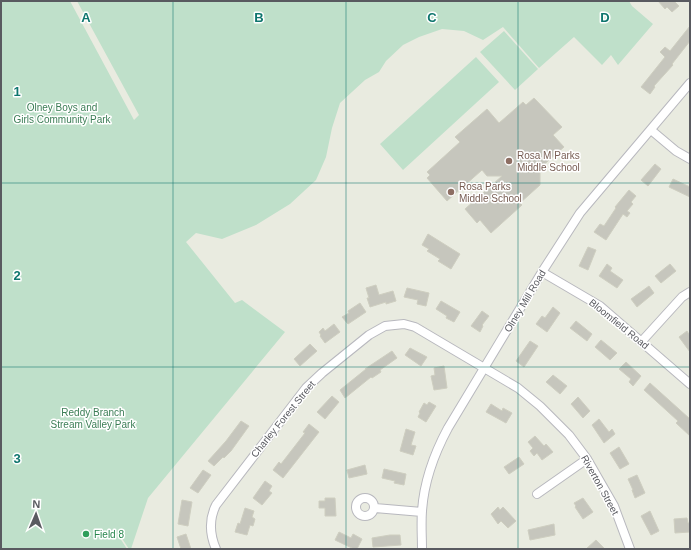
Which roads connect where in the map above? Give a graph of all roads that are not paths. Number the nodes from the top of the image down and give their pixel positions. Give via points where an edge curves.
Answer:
1 (690, 83) edge
2 (651, 130) junction
3 (690, 159) edge
4 (542, 272) junction
5 (690, 292) edge
6 (642, 342) junction
7 (485, 368) junction
8 (690, 384) edge
9 (587, 459) junction
10 (537, 494) dead end
11 (375, 508) dead end
12 (422, 512) junction
13 (216, 549) edge
14 (422, 549) edge
15 (630, 549) edge

1 - 2 street, Olney Mill Road
2 - 3 street
2 - 4 street, Olney Mill Road via 580,213
4 - 6 street, Bloomfield Road via 600,306
4 - 7 street, Olney Mill Road
5 - 6 street via 682,297
6 - 8 street, Bloomfield Road
7 - 9 street, Riverton Street via 518,388 540,406 569,435
7 - 12 street, Olney Mill Road via 436,450 426,482
7 - 13 street, Charley Forest Street via 415,327 404,324 385,326 369,335 306,388 219,501 211,523
9 - 10 street
9 - 15 street, Riverton Street via 614,506
11 - 12 street
12 - 14 street, Olney Mill Road

